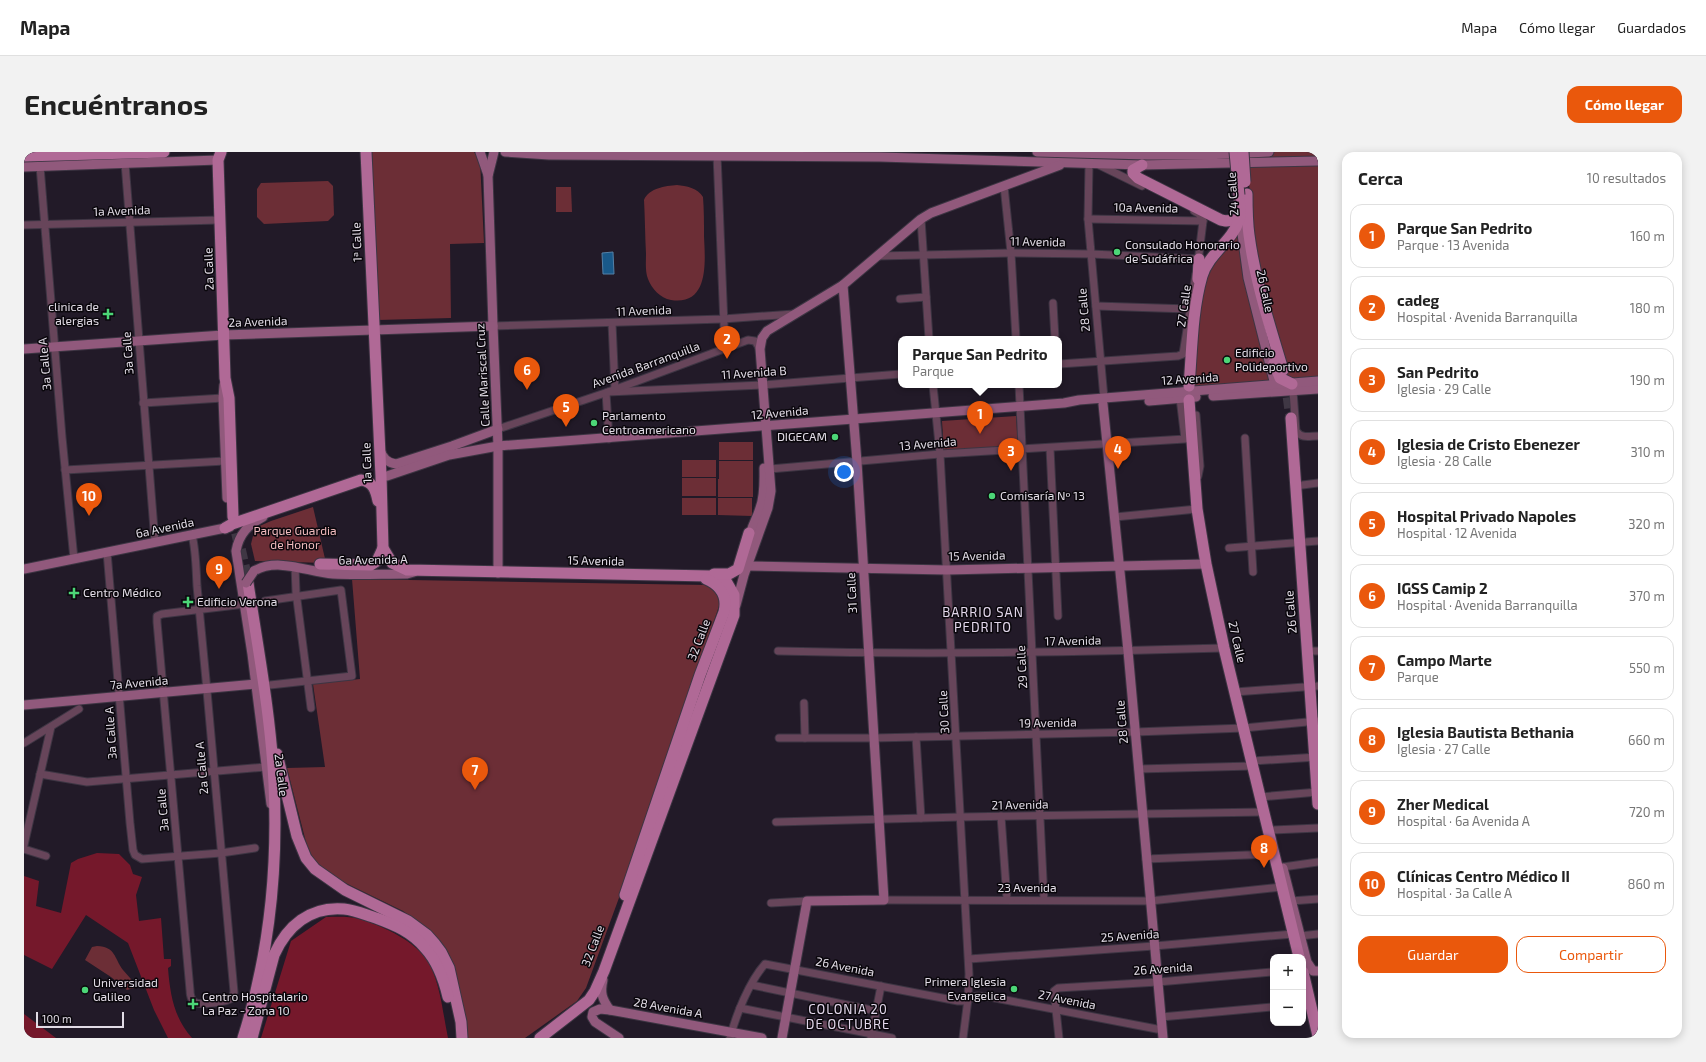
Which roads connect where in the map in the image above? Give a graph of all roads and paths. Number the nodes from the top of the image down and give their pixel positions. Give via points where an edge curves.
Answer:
1 (164, 152) edge
2 (366, 152) edge
3 (480, 152) edge
4 (494, 152) edge
5 (506, 152) edge
6 (1037, 152) edge
7 (1072, 152) edge
8 (1235, 152) edge
9 (1243, 152) edge
10 (1269, 152) edge
11 (1277, 152) edge
12 (718, 154) edge
13 (1204, 154) edge
14 (217, 155) edge
15 (932, 155) edge
16 (27, 157) edge
17 (1145, 157) edge
18 (1318, 161) edge
19 (1278, 162) junction
20 (125, 163) junction
21 (1065, 163) junction
22 (491, 164) junction
23 (1093, 164) junction
24 (40, 166) junction
25 (24, 167) edge
26 (488, 176) junction
27 (1004, 186) junction
28 (1243, 195) junction
29 (1240, 218) junction
30 (921, 219) junction
31 (1088, 219) junction
32 (220, 220) junction
33 (1203, 221) junction
34 (129, 222) junction
35 (24, 225) edge
36 (45, 225) junction
37 (1249, 235) junction
38 (1011, 253) junction
39 (924, 254) junction
40 (1092, 254) junction
41 (878, 256) junction
42 (1199, 259) junction
43 (843, 285) junction
44 (1197, 295) junction
45 (926, 297) junction
46 (900, 299) dead end
47 (1053, 302) dead end
48 (1096, 306) junction
49 (1189, 308) junction
50 (796, 314) junction
51 (723, 319) junction
52 (612, 323) junction
53 (493, 326) junction
54 (374, 330) junction
55 (223, 335) junction
56 (929, 336) edge
57 (1016, 336) edge
58 (1055, 336) edge
59 (138, 340) junction
60 (55, 347) junction
61 (24, 349) edge
62 (725, 349) junction
63 (760, 349) junction
64 (1100, 361) junction
65 (1062, 364) edge
66 (1283, 370) tunnel mouth
67 (898, 374) edge
68 (851, 377) junction
69 (225, 378) junction
70 (1318, 382) edge
71 (762, 385) junction
72 (1189, 386) dead end
73 (1292, 387) junction
74 (933, 388) edge
75 (1019, 388) edge
76 (1276, 388) junction
77 (1318, 389) edge
78 (610, 392) junction
79 (223, 398) junction
80 (1188, 398) junction
81 (1103, 401) junction
82 (143, 403) junction
83 (1020, 407) junction
84 (936, 413) junction
85 (1291, 418) tunnel mouth
86 (854, 420) junction
87 (766, 427) junction
88 (498, 429) junction
89 (1318, 436) edge
90 (1245, 438) dead end
91 (609, 439) junction
92 (1108, 445) junction
93 (452, 446) junction
94 (498, 446) junction
95 (1022, 448) junction
96 (1050, 448) junction
97 (379, 449) junction
98 (940, 454) junction
99 (225, 461) junction
100 (857, 462) junction
101 (148, 465) junction
102 (770, 469) junction
103 (66, 470) junction
104 (387, 476) dead end
105 (1318, 483) edge
106 (357, 486) dead end
107 (1295, 486) junction
108 (380, 509) junction
109 (1197, 509) junction
110 (264, 516) junction
111 (233, 517) tunnel mouth
112 (1115, 517) junction
113 (225, 528) junction
114 (749, 533) junction
115 (192, 535) junction
116 (1318, 541) edge
117 (155, 542) junction
118 (1299, 543) junction
119 (1250, 546) junction
120 (383, 548) junction
121 (1229, 548) dead end
122 (107, 552) junction
123 (74, 559) junction
124 (320, 564) dead end
125 (1206, 564) junction
126 (295, 566) junction
127 (1120, 567) junction
128 (1028, 568) junction
129 (1056, 568) junction
130 (24, 569) edge
131 (863, 569) junction
132 (947, 570) junction
133 (419, 571) junction
134 (746, 571) junction
135 (1253, 572) dead end
136 (498, 573) junction
137 (694, 575) junction
138 (247, 583) junction
139 (296, 597) junction
140 (245, 600) junction
141 (265, 601) dead end
142 (199, 609) junction
143 (734, 615) junction
144 (1058, 616) dead end
145 (1224, 648) junction
146 (778, 651) dead end
147 (1128, 651) junction
148 (1313, 651) edge
149 (1032, 652) junction
150 (951, 653) junction
151 (868, 654) junction
152 (307, 680) junction
153 (256, 684) junction
154 (270, 685) dead end
155 (1314, 686) edge
156 (206, 689) junction
157 (1235, 692) junction
158 (163, 693) junction
159 (120, 697) junction
160 (804, 703) dead end
161 (24, 705) edge
162 (311, 708) dead end
163 (79, 709) dead end
164 (268, 722) junction
165 (1315, 722) edge
166 (51, 727) junction
167 (1244, 728) junction
168 (1135, 732) junction
169 (1036, 734) junction
170 (956, 736) junction
171 (916, 737) junction
172 (779, 738) dead end
173 (805, 738) junction
174 (873, 738) junction
175 (24, 743) edge
176 (1316, 757) edge
177 (1252, 764) junction
178 (266, 767) junction
179 (1138, 769) junction
180 (214, 771) junction
181 (40, 774) junction
182 (170, 774) junction
183 (126, 778) junction
184 (1318, 796) edge
185 (1262, 804) junction
186 (1142, 813) junction
187 (1040, 815) junction
188 (274, 816) junction
189 (1001, 816) junction
190 (961, 817) junction
191 (921, 818) junction
192 (879, 819) junction
193 (776, 822) dead end
194 (1318, 828) edge
195 (1273, 830) junction
196 (24, 845) edge
197 (255, 848) dead end
198 (24, 849) edge
199 (221, 852) junction
200 (1274, 854) junction
201 (46, 856) dead end
202 (178, 856) junction
203 (1146, 859) junction
204 (1318, 862) edge
205 (1283, 867) junction
206 (1282, 887) junction
207 (1318, 899) edge
208 (884, 900) junction
209 (965, 900) junction
210 (1007, 900) junction
211 (1044, 900) junction
212 (1150, 900) junction
213 (807, 901) junction
214 (1291, 901) junction
215 (771, 903) dead end
216 (1318, 934) edge
217 (1296, 935) junction
218 (1154, 946) junction
219 (1299, 954) edge
220 (969, 959) junction
221 (794, 969) junction
222 (604, 971) junction
223 (1311, 971) edge
224 (1270, 972) edge
225 (1158, 982) junction
226 (752, 985) junction
227 (881, 986) junction
228 (790, 992) junction
229 (968, 999) junction
230 (194, 1002) joint
231 (1307, 1005) edge
232 (579, 1006) junction
233 (1270, 1007) edge
234 (740, 1008) junction
235 (1056, 1009) junction
236 (610, 1010) junction
237 (876, 1010) junction
238 (786, 1016) junction
239 (1161, 1017) junction
240 (1162, 1034) edge
241 (730, 1035) edge
242 (871, 1036) edge
243 (1318, 1036) edge
244 (243, 1038) edge
245 (252, 1038) edge
246 (460, 1038) edge
247 (540, 1038) edge
248 (619, 1038) edge
249 (762, 1038) edge
250 (782, 1038) edge
251 (892, 1038) edge
252 (962, 1038) edge
253 (1059, 1038) edge

1 - 16 main road
2 - 54 main road, 1ª Calle
3 - 26 street, Calle Mariscal Cruz
4 - 22 street, Calle Mariscal Cruz
5 - 12 street via 549,155
5 - 22 street via 497,156
6 - 7 street
7 - 17 street
8 - 28 main road, 24 Calle, bridge
9 - 28 main road, 24 Calle, bridge
10 - 13 street
11 - 19 street
12 - 15 street
12 - 51 street
13 - 17 street
14 - 20 street
14 - 32 main road, 2a Calle
15 - 21 street
17 - 19 street
17 - 23 street
17 - 29 main road via 1133,170 1138,178 1221,220
18 - 19 street
20 - 24 street
20 - 34 street, 3a Calle
21 - 23 street
21 - 27 street
22 - 26 street, Calle Mariscal Cruz
23 - 31 street, 28 Calle
23 - 33 street via 1199,214
24 - 25 street
24 - 36 street, 3a Calle A
26 - 53 street, Calle Mariscal Cruz
27 - 30 street
27 - 38 street
28 - 29 main road, 24 Calle
28 - 37 main road, 24 Calle
29 - 44 main road, 27 Calle via 1232,233 1207,264
29 - 76 street, 26 Calle via 1248,278
30 - 39 street
30 - 41 street
31 - 33 street, 10a Avenida
31 - 40 street, 28 Calle
32 - 34 street, 1a Avenida
32 - 55 main road, 2a Calle
33 - 42 street, 27 Calle
34 - 36 street, 1a Avenida
34 - 59 street, 3a Calle
35 - 36 street, 1a Avenida
36 - 60 street, 3a Calle A
37 - 66 main road, 26 Calle via 1261,293
37 - 73 main road via 1248,250 1252,277 1273,359 1280,378
38 - 39 street, 11 Avenida
38 - 40 street, 11 Avenida
38 - 57 street
39 - 41 street, 11 Avenida
39 - 45 street
40 - 42 street, 11 Avenida
40 - 48 street, 28 Calle
41 - 43 street
42 - 44 main road
42 - 49 street, 27 Calle
43 - 50 street
43 - 68 street, 31 Calle
44 - 72 main road, 27 Calle
45 - 46 street
45 - 56 street
47 - 58 street
48 - 49 street
48 - 64 street, 28 Calle
49 - 64 street, 27 Calle via 1183,354
50 - 51 street, 11 Avenida
50 - 63 street via 767,331 762,338
51 - 52 street, 11 Avenida
51 - 62 street
52 - 53 street, 11 Avenida
52 - 78 street
53 - 54 street, 2a Avenida
53 - 88 street, Calle Mariscal Cruz
54 - 55 street, 2a Avenida
54 - 97 main road, 1a Calle
55 - 59 street, 2a Avenida
55 - 69 main road, 2a Calle
59 - 60 street, 2a Avenida
59 - 82 street, 3a Calle
60 - 61 street, 2a Avenida
60 - 103 street, 3a Calle A
62 - 63 street, Avenida Barranquilla via 754,340
62 - 78 street, Avenida Barranquilla
63 - 71 street, 32 Calle
64 - 65 street
64 - 81 street, 28 Calle
67 - 68 street, 11 Avenida B
68 - 71 street, 11 Avenida B
68 - 86 street, 31 Calle
69 - 79 street, 2a Calle
69 - 111 main road, 2a Calle via 229,398
70 - 73 street, 12 Avenida
71 - 78 street, 11 Avenida B
71 - 87 street, 32 Calle
73 - 76 street, 12 Avenida
73 - 77 street, 12 Avenida
73 - 89 street via 1296,432 1303,437
74 - 84 street, 30 Calle
75 - 83 street, 29 Calle
76 - 80 street, 12 Avenida
76 - 81 street, 12 Avenida
78 - 88 street, Avenida Barranquilla
78 - 91 street
79 - 82 street
79 - 99 street, 2a Calle
80 - 81 street, 12 Avenida
80 - 92 street, 13 Avenida via 1185,439
80 - 109 main road, 27 Calle
81 - 83 street, 12 Avenida via 1080,405
81 - 92 street, 28 Calle
82 - 101 street, 3a Calle
83 - 84 street, 12 Avenida
83 - 95 street, 29 Calle
84 - 86 street, 12 Avenida
84 - 98 street, 30 Calle
85 - 107 main road, 26 Calle
86 - 87 street, 12 Avenida
86 - 100 street, 31 Calle
87 - 91 street, 12 Avenida
87 - 102 street, 32 Calle
87 - 114 street, 32 Calle via 763,496 760,510
88 - 93 street, Avenida Barranquilla
88 - 94 street, Calle Mariscal Cruz
90 - 119 street
91 - 94 street, 12 Avenida
92 - 96 street, 13 Avenida
92 - 112 street, 28 Calle
93 - 94 street
93 - 97 street, Avenida Barranquilla via 396,464 386,460
94 - 104 street via 449,455
94 - 136 street, Calle Mariscal Cruz
95 - 96 street, 13 Avenida
95 - 98 street, 13 Avenida
95 - 128 street, 29 Calle
96 - 129 street
97 - 108 main road, 1a Calle
98 - 100 street, 13 Avenida
98 - 132 street, 30 Calle
99 - 101 street
99 - 113 street, 2a Calle via 228,522
100 - 102 street, 13 Avenida
100 - 131 street, 31 Calle
101 - 103 street
101 - 117 street, 3a Calle
102 - 134 street, 32 Calle via 770,501
103 - 123 street, 3a Calle A
105 - 107 street
106 - 110 street, 6a Avenida
107 - 118 main road, 26 Calle
108 - 113 main road via 372,485 366,480 361,480
108 - 120 main road, 1a Calle
109 - 112 street
109 - 125 main road, 27 Calle
110 - 113 street, 6a Avenida
110 - 140 street, 2a Calle via 248,526 236,551
112 - 127 street, 28 Calle
113 - 115 street, 6a Avenida
114 - 134 street, 32 Calle via 743,565
114 - 137 main road via 737,570 729,574
115 - 117 street, 6a Avenida
115 - 142 street, 2a Calle A
116 - 118 street
117 - 122 street, 6a Avenida
118 - 119 street
118 - 148 main road, 26 Calle
119 - 121 street
119 - 135 street
120 - 124 main road via 377,561 371,565
120 - 133 main road, 1a Calle via 395,566 404,570
122 - 123 street, 6a Avenida
122 - 159 street, 3a Calle A
123 - 130 street, 6a Avenida
125 - 127 street, 15 Avenida
125 - 145 main road, 27 Calle
126 - 133 street, 6a Avenida A via 332,574 407,574
126 - 138 street, 6a Avenida A, bridge via 264,566 254,571
126 - 139 street
127 - 129 street, 15 Avenida
127 - 147 street, 28 Calle
128 - 129 street, 15 Avenida
128 - 132 street, 15 Avenida
128 - 149 street, 29 Calle
129 - 144 street
131 - 132 street, 15 Avenida
131 - 134 street, 15 Avenida
131 - 151 street, 31 Calle
132 - 150 street, 30 Calle
133 - 136 main road, 6a Avenida A
134 - 143 street, 32 Calle
136 - 137 main road, 15 Avenida
137 - 143 main road, 32 Calle via 719,578 728,583 734,595
137 - 232 main road, 32 Calle via 720,588 726,603 724,612 704,662 609,941 590,987
138 - 140 street, 6a Avenida A
138 - 164 main road, 2a Calle
139 - 141 street
139 - 152 street
139 - 152 street via 340,590 352,676
140 - 142 street
140 - 153 street, 2a Calle
142 - 156 street, 2a Calle A
142 - 158 street, 3a Calle via 157,616
143 - 222 main road, 32 Calle
145 - 147 street, 17 Avenida
145 - 157 main road, 27 Calle
146 - 151 street, 17 Avenida
147 - 149 street, 17 Avenida
147 - 168 street, 28 Calle
148 - 155 main road, 26 Calle
149 - 150 street, 17 Avenida
149 - 169 street, 29 Calle
150 - 151 street, 17 Avenida
150 - 170 street, 30 Calle
151 - 174 street, 31 Calle
152 - 154 street
152 - 162 street
153 - 156 street, 7a Avenida
153 - 178 street, 2a Calle
155 - 157 street
155 - 165 main road, 26 Calle
156 - 158 street, 7a Avenida
156 - 180 street, 2a Calle A
157 - 167 main road, 27 Calle
158 - 159 street, 7a Avenida
158 - 182 street, 3a Calle
159 - 161 street, 7a Avenida
159 - 183 street, 3a Calle A
160 - 173 street
163 - 166 street
164 - 188 main road, 2a Calle via 274,783
164 - 246 main road via 297,836 306,858 315,868 345,890 408,921 427,935 442,952 449,968 460,1022
165 - 167 street, 19 Avenida
165 - 176 main road, 26 Calle
166 - 175 street
166 - 181 street
167 - 168 street, 19 Avenida
167 - 177 main road, 27 Calle
168 - 169 street, 19 Avenida
168 - 179 street, 28 Calle
169 - 170 street, 19 Avenida
169 - 187 street, 29 Calle
170 - 171 street, 19 Avenida
170 - 190 street, 30 Calle
171 - 174 street, 19 Avenida
171 - 191 street
172 - 173 street, 19 Avenida
173 - 174 street, 19 Avenida
174 - 192 street, 31 Calle
176 - 177 street
176 - 184 main road, 26 Calle
177 - 179 street
177 - 185 main road, 27 Calle
178 - 180 street
178 - 188 street, 2a Calle
179 - 186 street, 28 Calle
180 - 182 street
180 - 199 street, 2a Calle A
181 - 183 street via 87,782
181 - 196 street
182 - 183 street
182 - 202 street, 3a Calle
183 - 202 street, 3a Calle A via 133,850 138,858
184 - 185 street, 21 Avenida
185 - 186 street, 21 Avenida
185 - 195 street, 27 Calle via 1269,813
185 - 200 main road, 27 Calle
186 - 187 street, 21 Avenida
186 - 203 street, 28 Calle
187 - 189 street, 21 Avenida
187 - 211 street, 29 Calle
188 - 244 main road via 274,859 268,928
189 - 190 street, 21 Avenida
189 - 210 street
190 - 191 street, 21 Avenida
190 - 209 street, 30 Calle
191 - 192 street, 21 Avenida
192 - 193 street, 21 Avenida
192 - 208 street, 31 Calle
194 - 195 street
195 - 205 street, 27 Calle
197 - 199 street
198 - 201 street
199 - 202 street
199 - 230 street, 2a Calle A via 233,995 227,1002
200 - 203 street
200 - 206 main road, 27 Calle
202 - 230 street, 3a Calle via 190,996
203 - 212 street, 28 Calle
204 - 205 street
205 - 214 street, 27 Calle
206 - 212 street, 23 Avenida
206 - 217 main road, 27 Calle
207 - 214 street
208 - 209 street, 23 Avenida
208 - 213 street, 23 Avenida
209 - 210 street, 23 Avenida
209 - 220 street, 30 Calle
210 - 211 street, 23 Avenida
211 - 212 street, 23 Avenida
212 - 218 street, 28 Calle
213 - 215 street, 23 Avenida
213 - 221 street
214 - 217 street, 27 Calle
216 - 217 street, 25 Avenida
217 - 218 street, 25 Avenida
217 - 219 main road, 27 Calle
217 - 223 street, 27 Calle
218 - 220 street, 25 Avenida
218 - 225 street, 28 Calle
220 - 229 street, 30 Calle
221 - 226 street, 26 Avenida via 765,964
221 - 227 street, 26 Avenida
221 - 228 street
222 - 232 main road, 32 Calle via 592,996
222 - 236 street via 601,994
223 - 231 main road, 27 Calle
224 - 225 street, 26 Avenida
225 - 235 street, 26 Avenida via 1058,988 1055,990
225 - 239 street, 28 Calle
226 - 228 street
226 - 234 street
227 - 229 street, 26 Avenida via 958,1001
227 - 237 street
228 - 237 street
228 - 238 street
229 - 235 street, 27 Avenida via 982,996
229 - 252 street, 30 Calle
231 - 243 main road, 27 Calle
232 - 247 main road
233 - 239 street
234 - 238 street
234 - 241 street
235 - 240 street, 27 Avenida
235 - 253 street
236 - 241 street, 28 Avenida A
236 - 248 street via 596,1010 592,1017 595,1022
237 - 242 street
238 - 242 street
238 - 250 street
239 - 240 street, 28 Calle
241 - 249 street, 28 Avenida A
242 - 251 street
245 - 246 main road via 274,956 284,936 308,915 337,909 355,911 390,923 411,935 425,948 446,986

